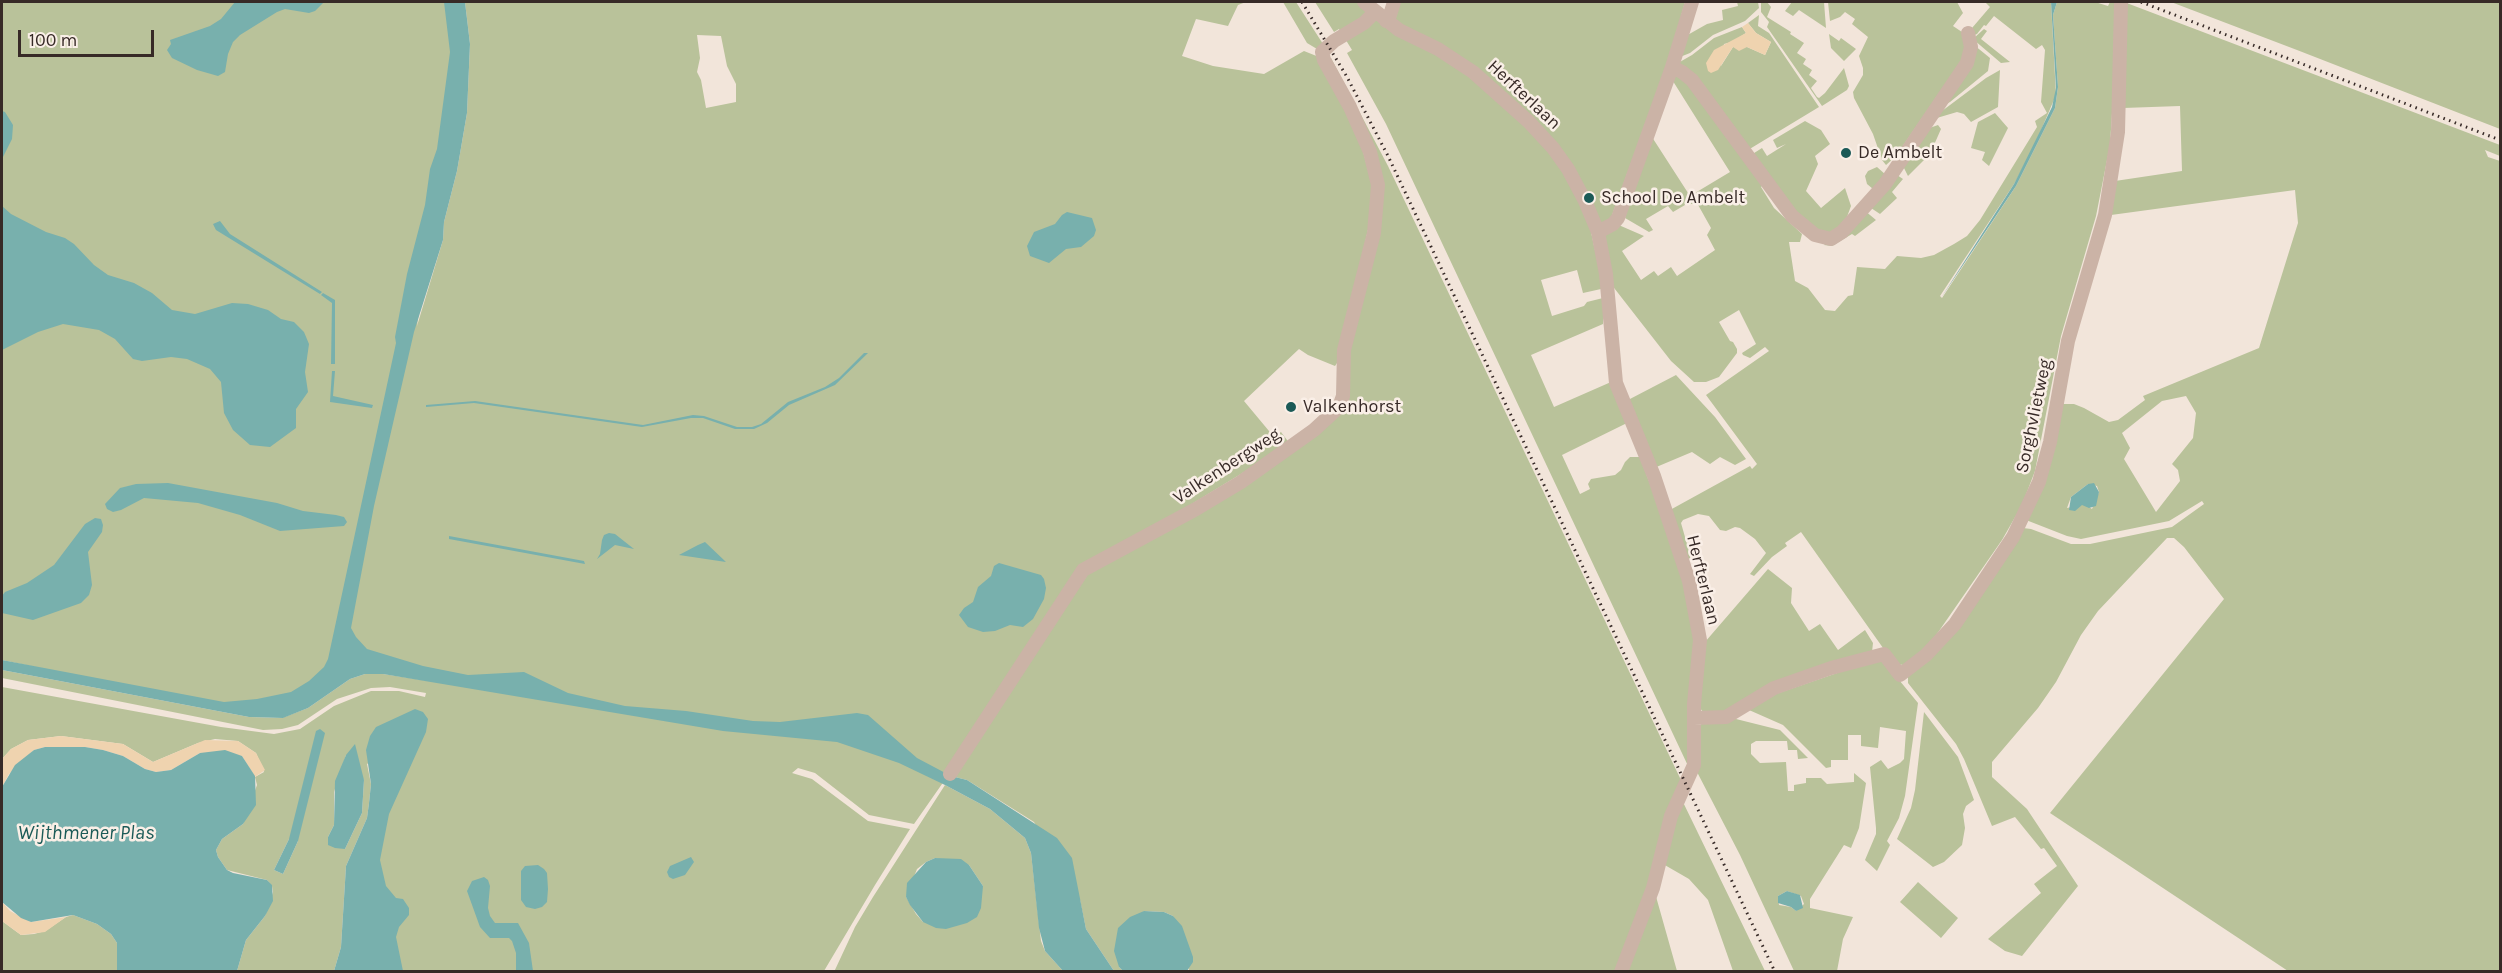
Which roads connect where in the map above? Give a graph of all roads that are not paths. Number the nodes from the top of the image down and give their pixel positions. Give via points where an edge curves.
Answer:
1 (1364, 2) edge
2 (1394, 2) edge
3 (1692, 2) edge
4 (2121, 2) edge
5 (1381, 17) junction
6 (1968, 33) dead end
7 (1672, 67) junction
8 (1598, 232) junction
9 (1694, 718) junction
10 (950, 774) dead end
11 (1621, 972) edge

1 - 5 street, Herfterlaan
2 - 5 street via 1390,15
3 - 7 street
4 - 9 street, Sorghvlietweg via 2118,132 2105,215 2068,340 2039,482 2013,537 1955,624 1933,649 1900,675 1884,654 1774,688 1726,717
5 - 8 street, Herfterlaan via 1473,72 1529,122 1568,169
5 - 10 street, Valkenbergweg via 1364,23 1322,52 1370,152 1378,185 1374,233 1344,350 1343,396 1339,407 1314,430 1241,482 1083,570
6 - 7 street via 1971,47 1967,63 1885,184 1831,239 1815,235 1792,216 1692,80
7 - 8 street via 1618,218
8 - 9 street, Herfterlaan via 1616,383 1654,476 1697,617 1700,654
9 - 11 street, Herfterlaan via 1692,770 1671,816 1653,888

